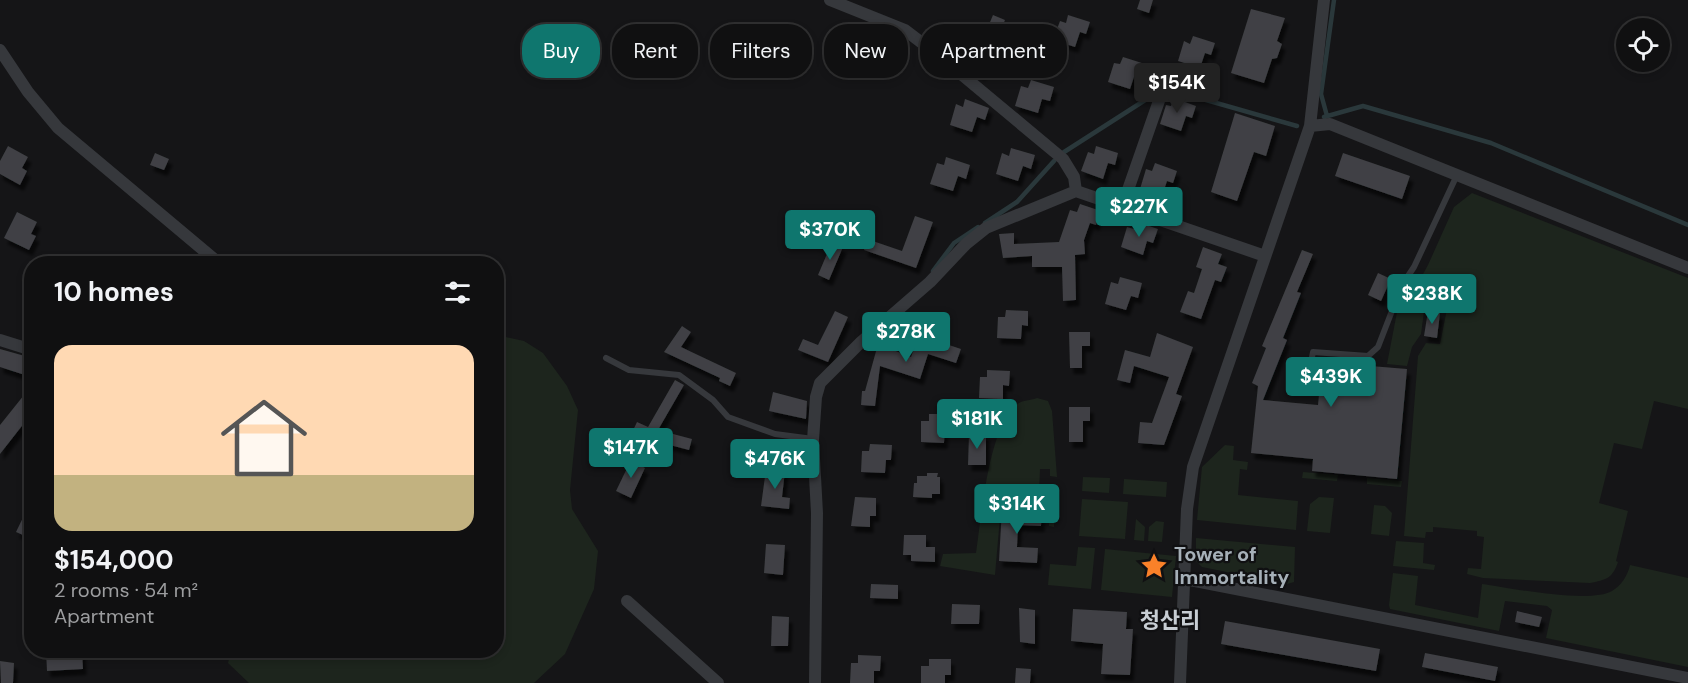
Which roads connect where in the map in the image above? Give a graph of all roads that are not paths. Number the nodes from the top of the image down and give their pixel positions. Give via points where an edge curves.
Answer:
1 (830, 0) edge
2 (1324, 0) edge
3 (0, 50) edge
4 (1161, 95) dead end
5 (1311, 126) junction
6 (1458, 175) junction
7 (1076, 191) junction
8 (1122, 207) junction
9 (210, 256) edge
10 (1265, 256) junction
11 (1688, 268) edge
12 (0, 340) edge
13 (24, 348) edge
14 (606, 358) dead end
15 (1306, 389) dead end
16 (813, 440) junction
17 (1185, 579) junction
18 (627, 602) dead end
19 (1688, 678) edge
20 (718, 683) edge
21 (814, 683) edge
22 (1180, 683) edge

1 - 7 street via 905,30 943,59 1063,159 1074,177
2 - 5 street
3 - 9 street via 58,128
4 - 8 street
5 - 6 street via 1330,124
5 - 10 street
6 - 11 street
6 - 15 lane via 1402,285 1378,347 1368,356 1313,352
7 - 8 street
7 - 16 street via 986,228 861,342 820,384
8 - 10 street
10 - 17 street via 1194,467 1187,509
12 - 13 street
14 - 16 lane via 629,370 678,375 713,400 728,417 775,434
16 - 21 street via 817,513
17 - 19 street
17 - 22 street
18 - 20 street

